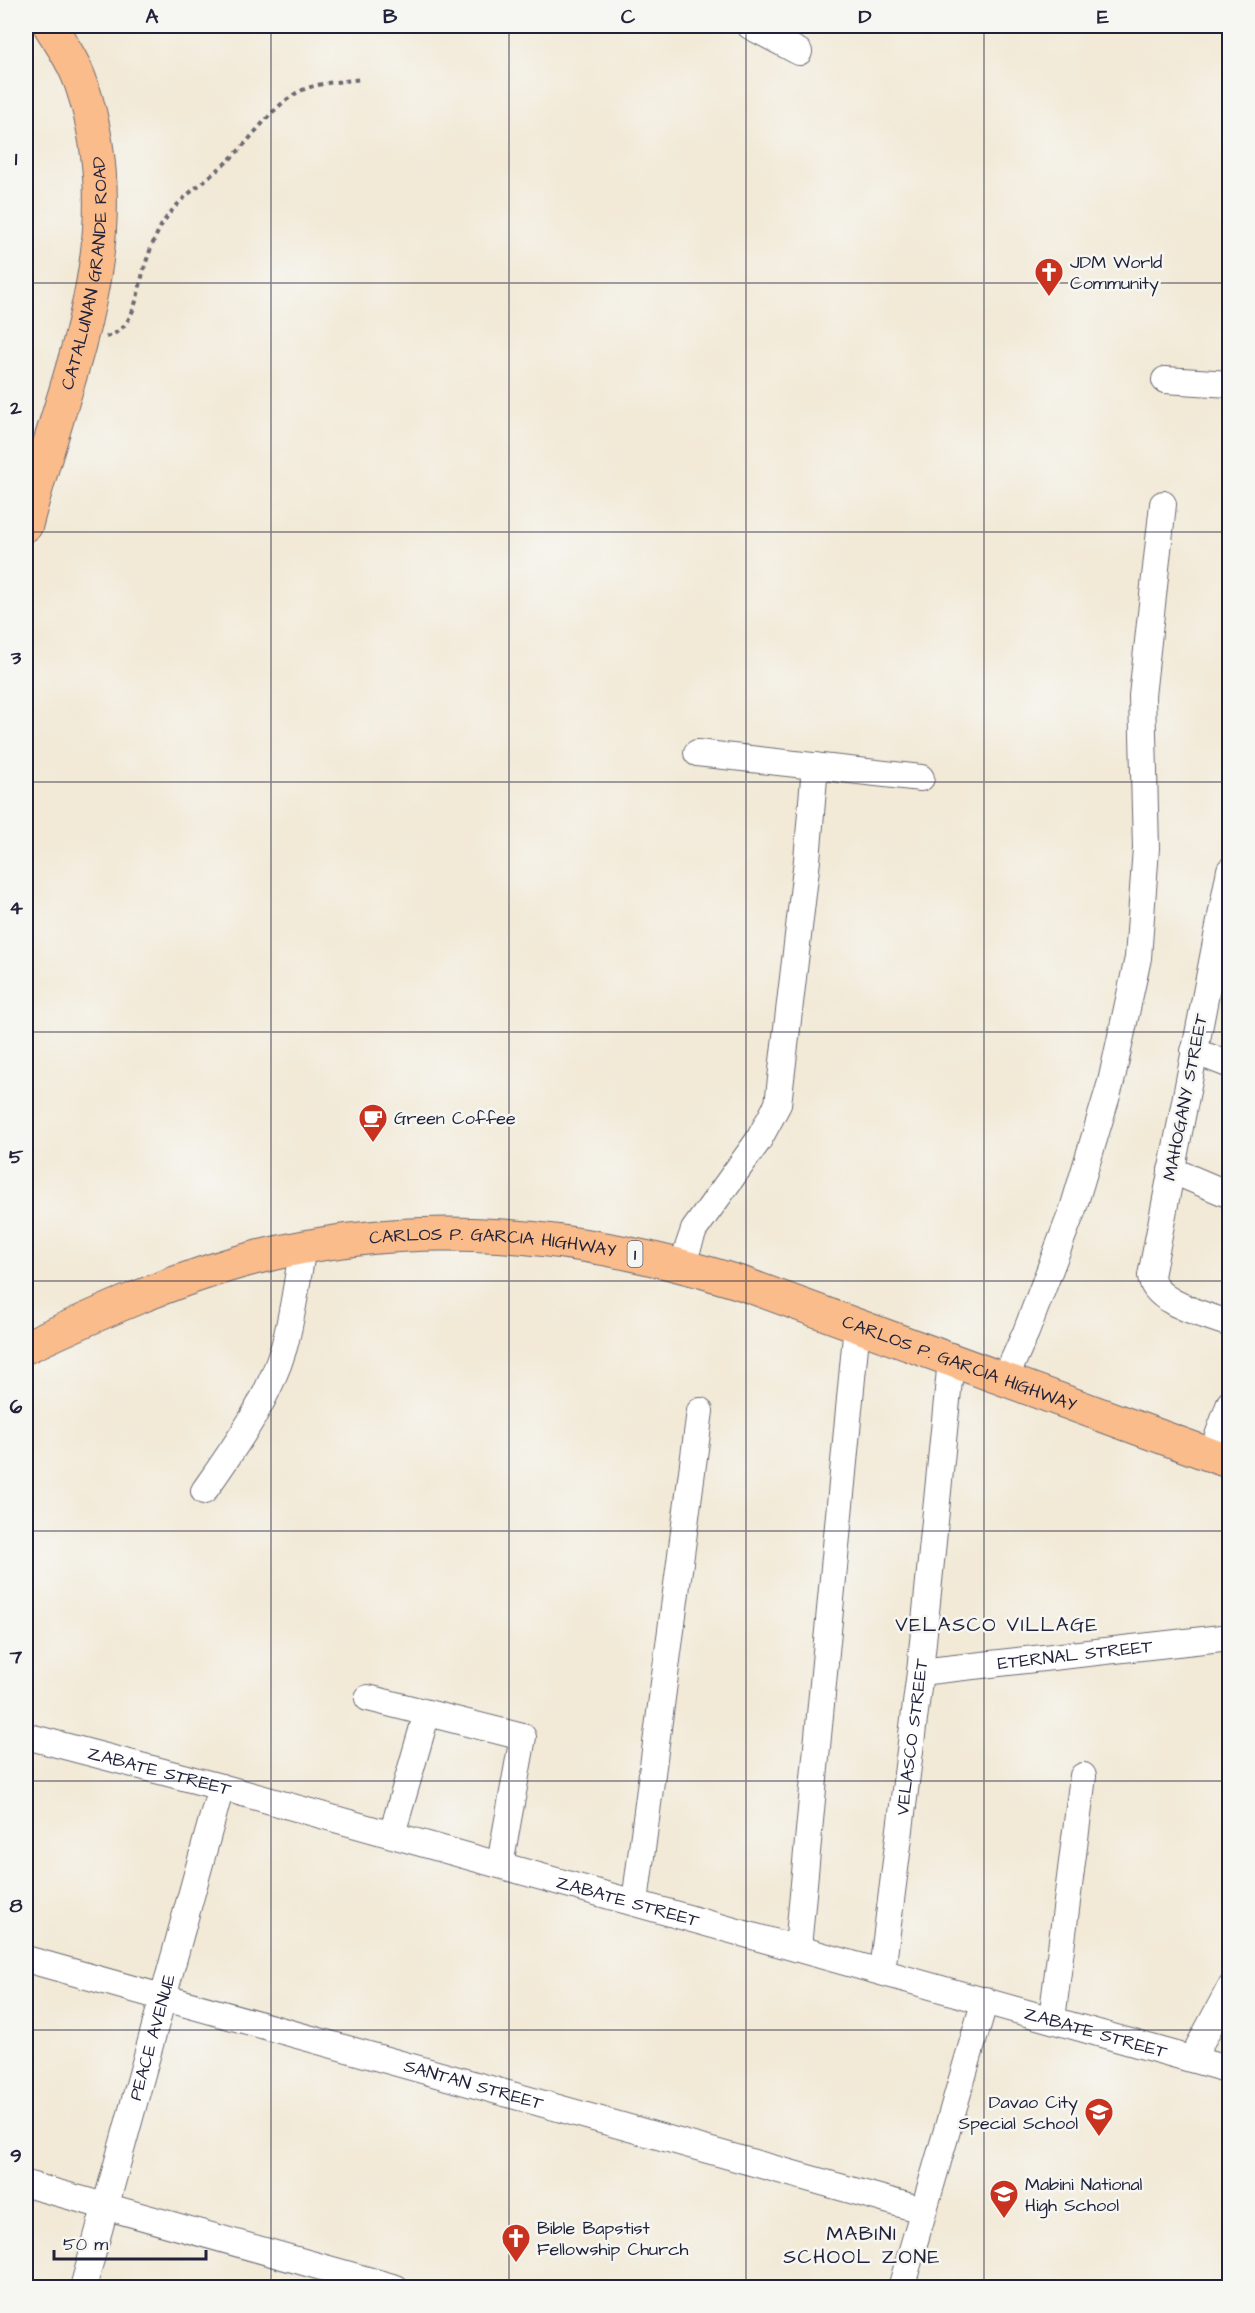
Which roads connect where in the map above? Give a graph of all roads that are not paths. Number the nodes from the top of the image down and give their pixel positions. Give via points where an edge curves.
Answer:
1 (50, 26) edge
2 (750, 26) edge
3 (799, 52) dead end
4 (1165, 380) dead end
5 (1230, 384) edge
6 (1163, 504) dead end
7 (26, 525) edge
8 (697, 753) dead end
9 (815, 766) junction
10 (921, 778) dead end
11 (1230, 870) edge
12 (1194, 1051) junction
13 (1230, 1065) edge
14 (1171, 1170) junction
15 (1230, 1195) edge
16 (303, 1247) junction
17 (682, 1265) junction
18 (1230, 1324) edge
19 (857, 1325) junction
20 (26, 1347) edge
21 (951, 1360) junction
22 (1005, 1379) junction
23 (1230, 1403) edge
24 (700, 1411) dead end
25 (1220, 1458) edge
26 (204, 1491) dead end
27 (1230, 1637) edge
28 (920, 1672) junction
29 (368, 1698) dead end
30 (427, 1713) junction
31 (26, 1736) edge
32 (1083, 1776) dead end
33 (221, 1787) junction
34 (392, 1834) junction
35 (500, 1864) junction
36 (635, 1902) junction
37 (798, 1947) junction
38 (26, 1959) edge
39 (882, 1971) junction
40 (1230, 1988) edge
41 (163, 1998) junction
42 (985, 2000) junction
43 (1052, 2019) junction
44 (1192, 2059) junction
45 (1230, 2070) edge
46 (26, 2184) edge
47 (105, 2206) junction
48 (922, 2210) junction
49 (83, 2288) edge
50 (396, 2288) edge
51 (901, 2288) edge

1 - 7 main road, CATALUNAN GRANDE ROAD via 71,60 90,116 101,202 99,249 81,339
2 - 3 street
4 - 5 street
6 - 22 street via 1142,696 1146,848 1138,958 1111,1082 1073,1209
8 - 9 street
9 - 10 street
9 - 17 street via 778,1104 758,1141 694,1230
11 - 12 street, MAHOGANY STREET
12 - 13 street
12 - 14 street, MAHOGANY STREET
14 - 15 street
14 - 18 street, MAHOGANY STREET via 1151,1269 1154,1288 1165,1298
16 - 17 main road, CARLOS P. GARCIA HIGHWAY / 1 via 429,1234 496,1234 569,1242
16 - 20 main road, CARLOS P. GARCIA HIGHWAY / 1 via 241,1262 139,1296
16 - 26 street via 284,1346 264,1398
17 - 19 main road, CARLOS P. GARCIA HIGHWAY / 1
19 - 21 main road, CARLOS P. GARCIA HIGHWAY / 1
19 - 37 street
21 - 22 main road, CARLOS P. GARCIA HIGHWAY / 1
21 - 28 street, VELASCO STREET
22 - 25 main road, CARLOS P. GARCIA HIGHWAY / 1
23 - 25 street
24 - 36 street
27 - 28 street, ETERNAL STREET
28 - 39 street, VELASCO STREET
29 - 30 street
30 - 34 street
30 - 35 street via 523,1737
31 - 33 street, ZABATE STREET
32 - 43 street
33 - 34 street, ZABATE STREET
33 - 41 street, PEACE AVENUE
34 - 35 street, ZABATE STREET
35 - 36 street, ZABATE STREET
36 - 37 street, ZABATE STREET
37 - 39 street, ZABATE STREET
38 - 41 street, SANTAN STREET
39 - 42 street, ZABATE STREET
40 - 44 street
41 - 47 street, PEACE AVENUE
41 - 48 street, SANTAN STREET
42 - 43 street, ZABATE STREET
42 - 48 street
43 - 44 street, ZABATE STREET
44 - 45 street, ZABATE STREET
46 - 47 street
47 - 49 street, PEACE AVENUE
47 - 50 street
48 - 51 street

